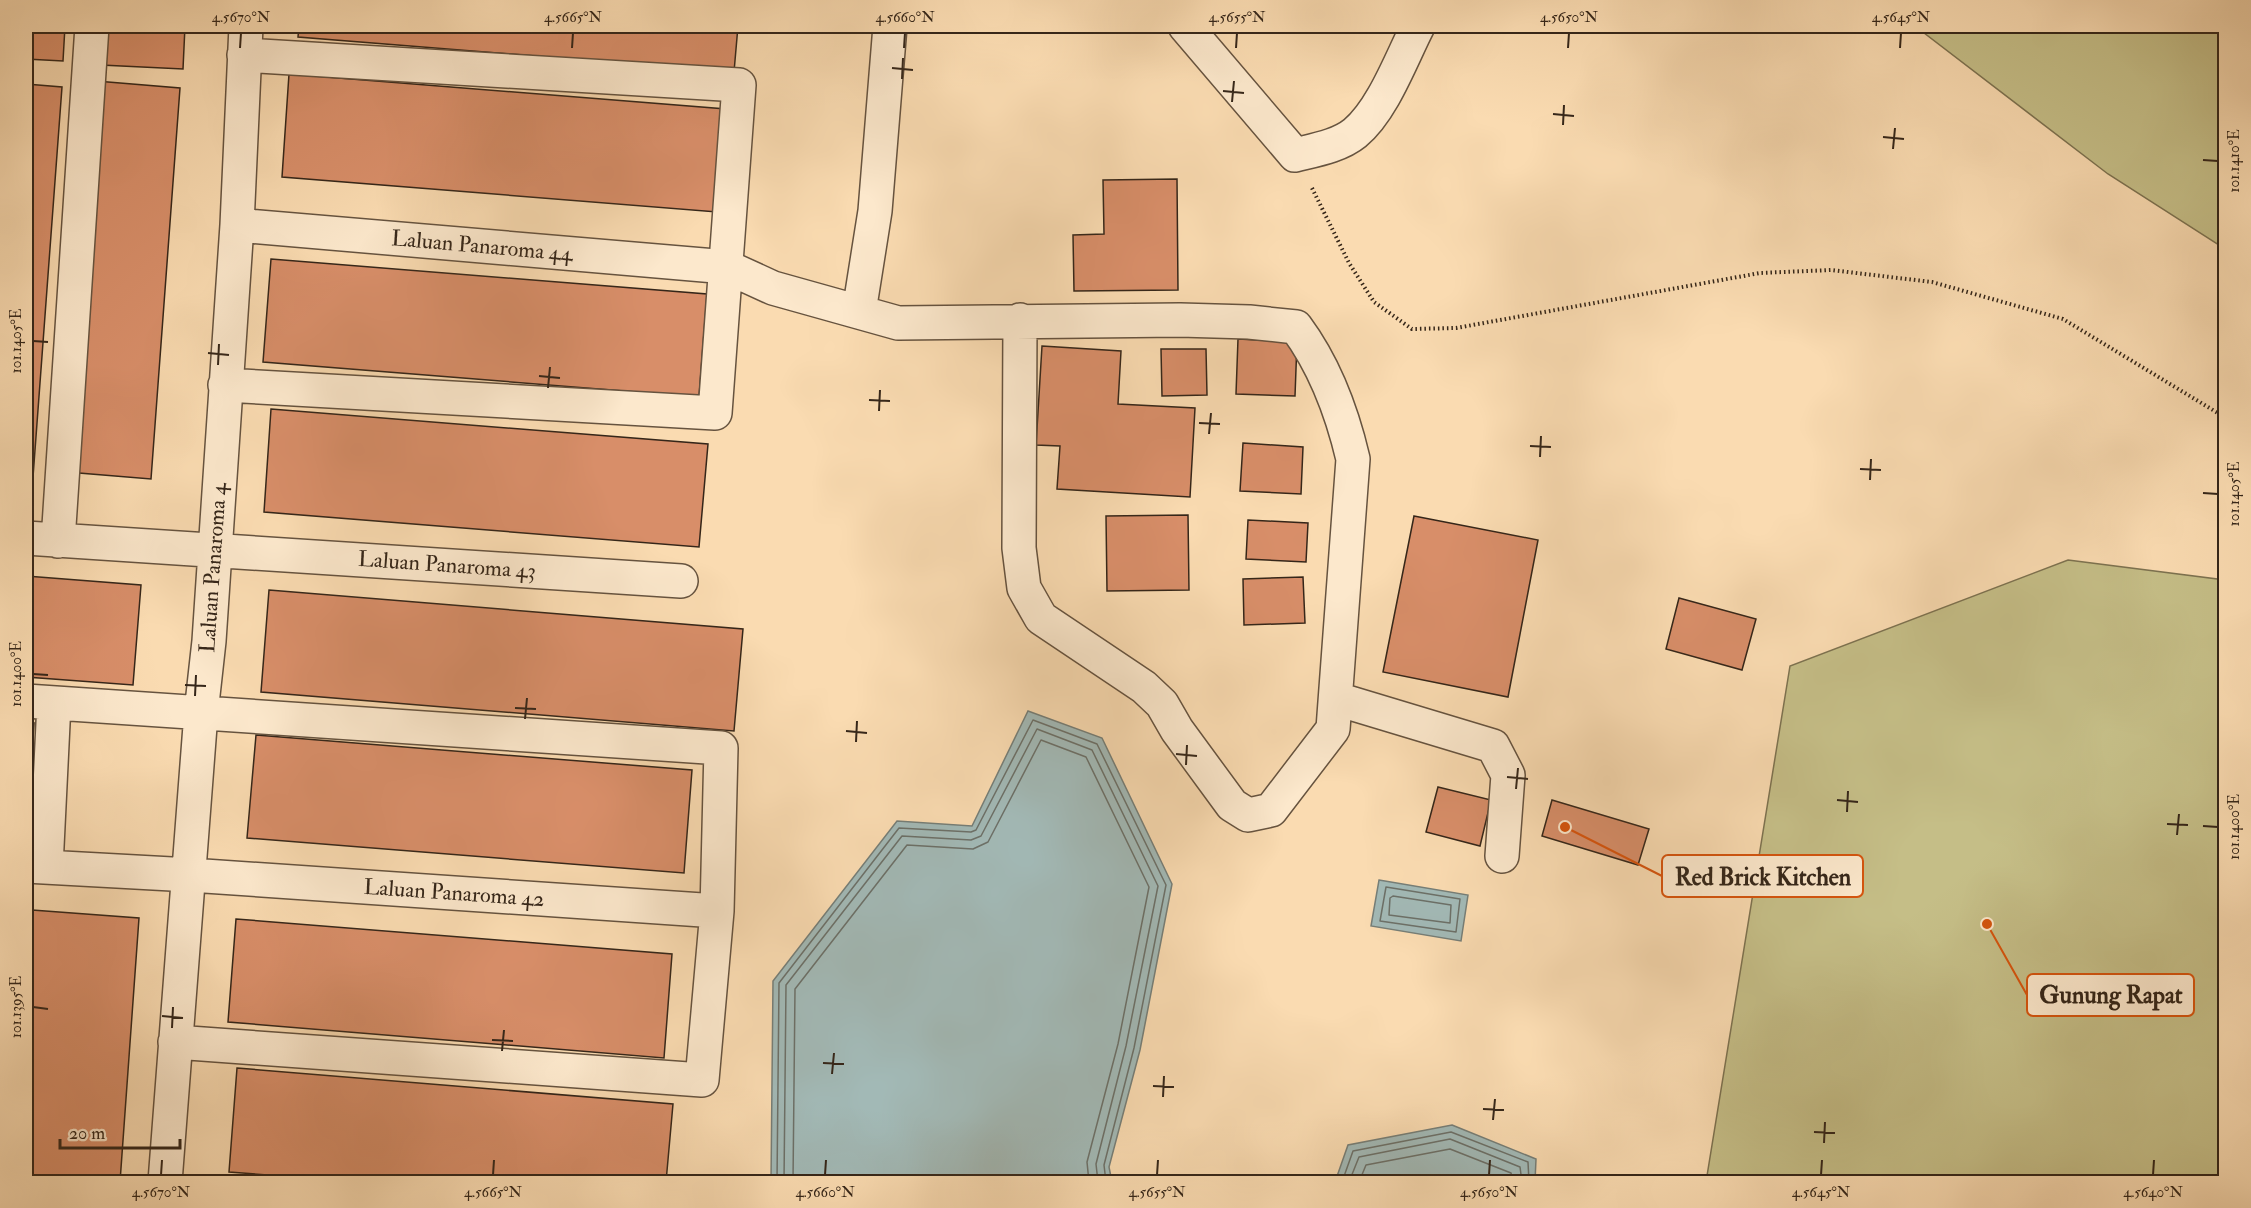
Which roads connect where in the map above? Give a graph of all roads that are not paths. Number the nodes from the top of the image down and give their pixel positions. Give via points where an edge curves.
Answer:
1 (92, 26) edge
2 (890, 26) edge
3 (1185, 26) edge
4 (1418, 26) edge
5 (245, 40) edge
6 (237, 225) junction
7 (727, 267) junction
8 (859, 312) junction
9 (1020, 320) junction
10 (225, 385) junction
11 (26, 538) edge
12 (58, 541) junction
13 (214, 549) junction
14 (681, 581) dead end
15 (1337, 699) junction
16 (40, 702) edge
17 (201, 713) junction
18 (1502, 856) dead end
19 (36, 867) edge
20 (190, 874) junction
21 (717, 911) junction
22 (175, 1042) junction
23 (165, 1182) edge

1 - 12 street
2 - 8 street via 875,212
3 - 4 street via 1295,155 1328,147 1355,133 1374,111
5 - 6 street, Laluan Panaroma 4
5 - 7 street via 739,85
6 - 7 street, Laluan Panaroma 44
6 - 10 street, Laluan Panaroma 4
7 - 8 street via 772,288
7 - 10 street via 715,414
8 - 9 street via 898,323
9 - 15 street via 1190,320 1296,327 1331,389 1353,459
9 - 15 street via 1019,548 1024,588 1041,618 1144,687 1162,704 1232,805 1248,815 1271,810 1333,729
10 - 13 street, Laluan Panaroma 4
11 - 12 street, Laluan Panaroma 43
12 - 13 street, Laluan Panaroma 43
13 - 14 street, Laluan Panaroma 43
13 - 17 street, Laluan Panaroma 4
15 - 18 street via 1493,746 1508,775
16 - 17 street
16 - 19 street
17 - 20 street, Laluan Panaroma 4
17 - 21 street via 721,748
19 - 20 street, Laluan Panaroma 42
20 - 21 street, Laluan Panaroma 42
20 - 22 street, Laluan Panaroma 4
21 - 22 street via 702,1080
22 - 23 street, Laluan Panaroma 4

